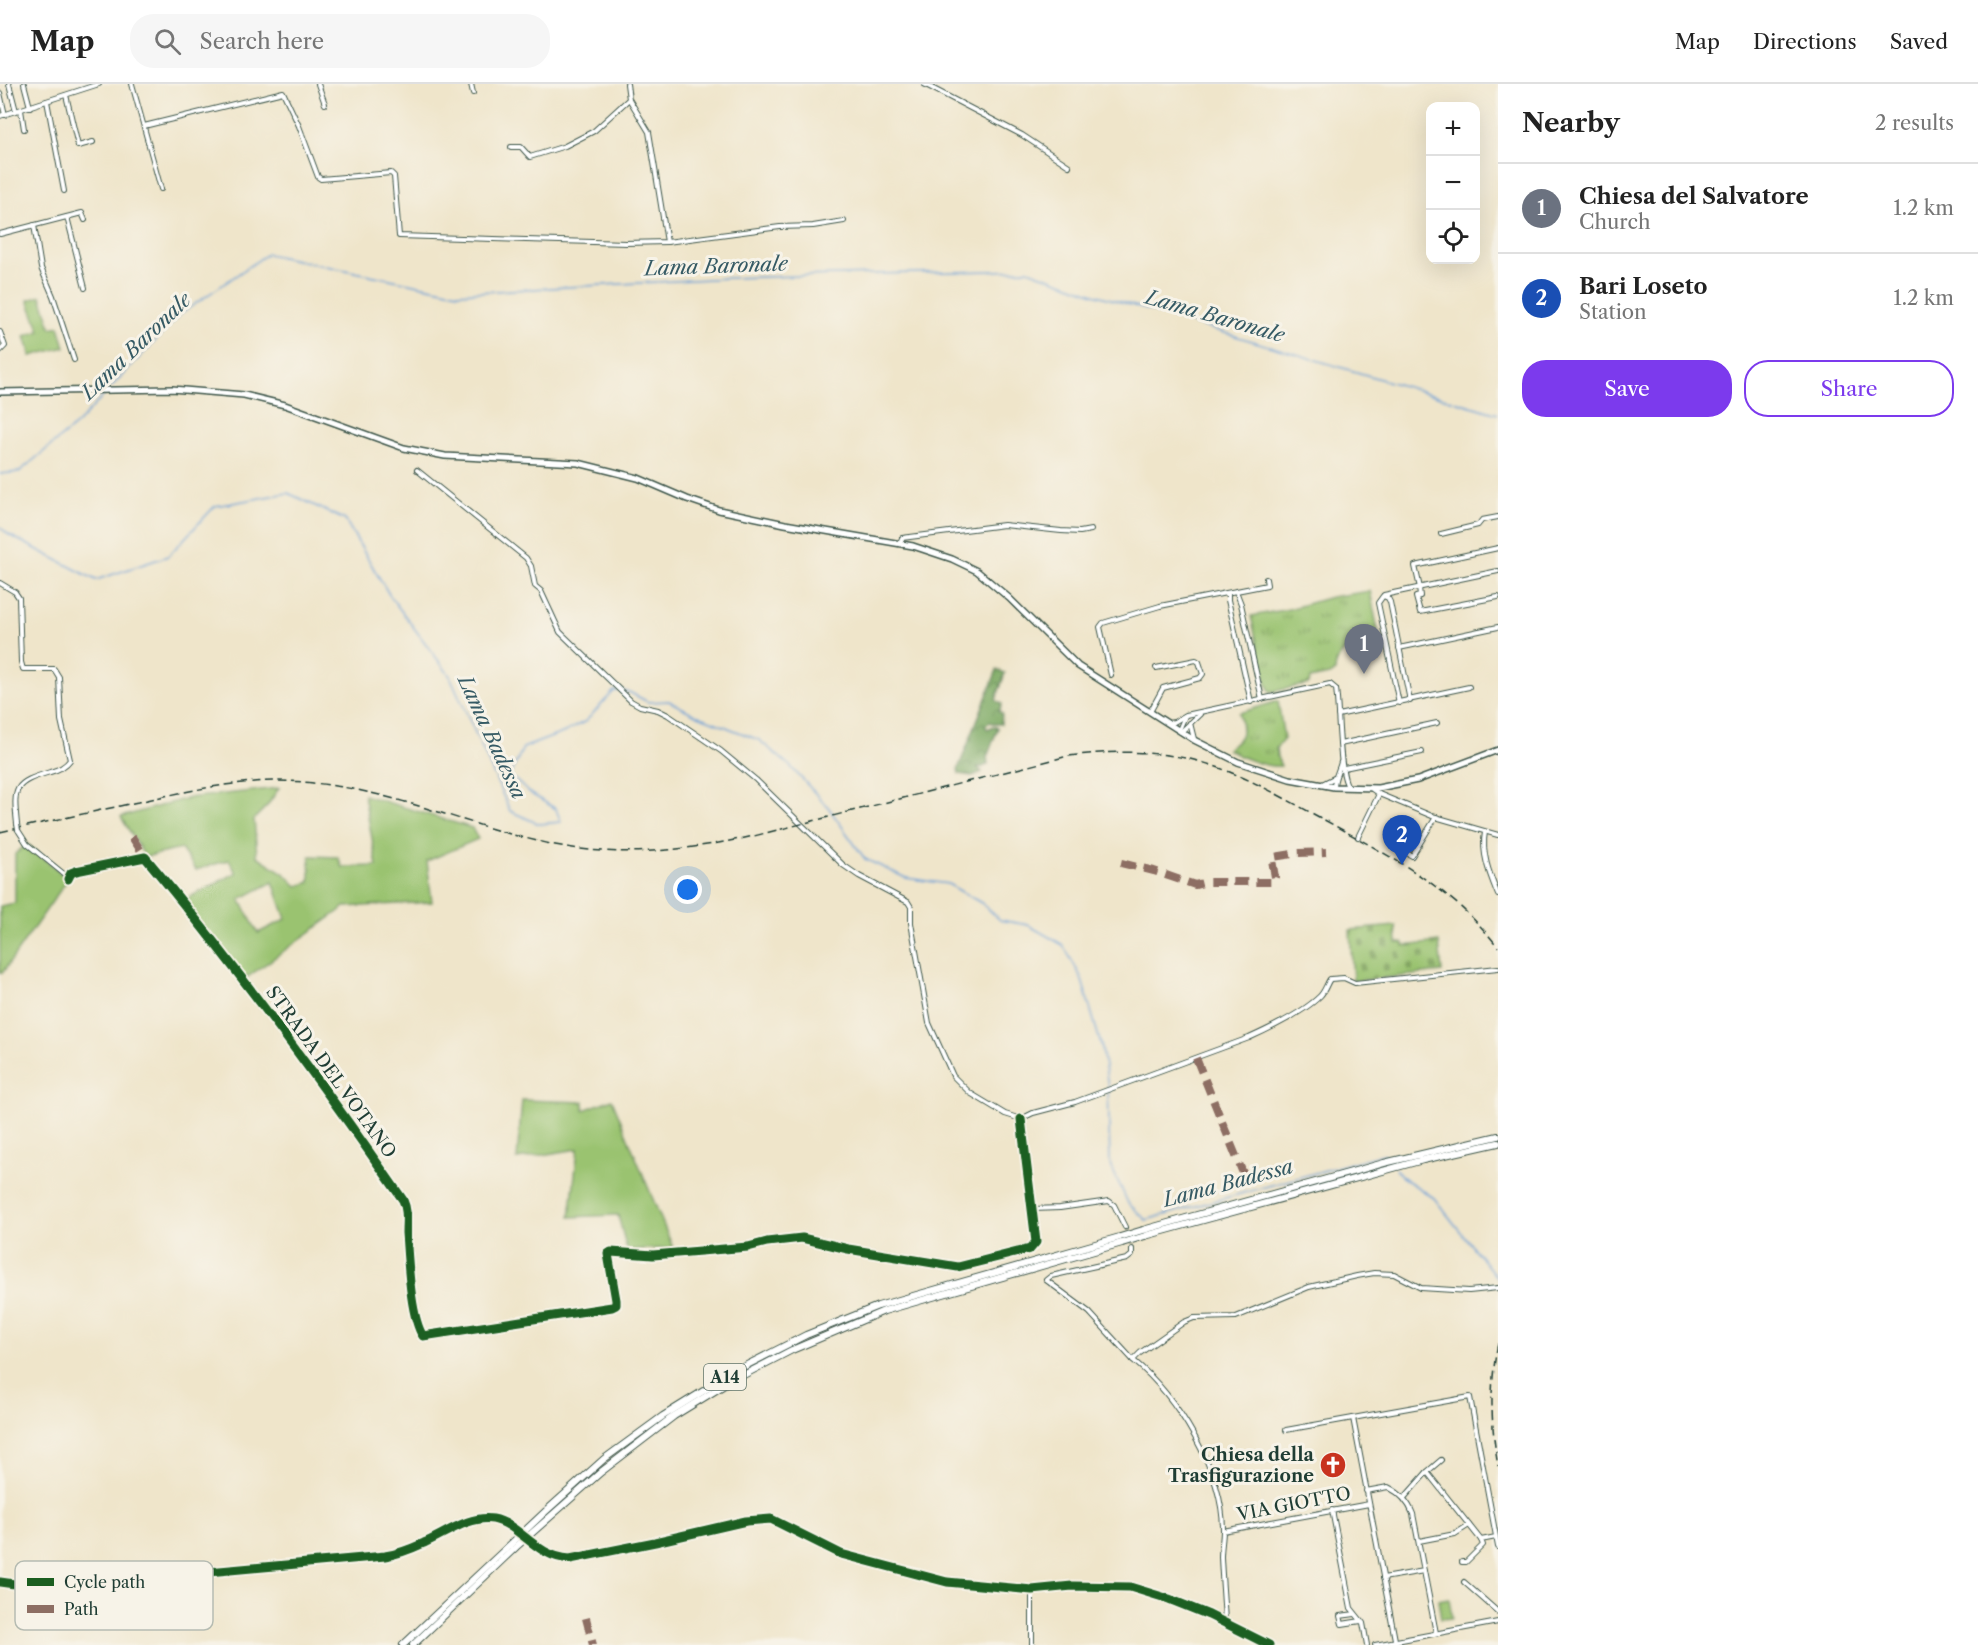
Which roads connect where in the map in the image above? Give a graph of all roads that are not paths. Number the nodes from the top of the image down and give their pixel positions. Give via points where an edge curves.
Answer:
1 (9, 84) edge
2 (24, 84) edge
3 (99, 84) edge
4 (132, 84) edge
5 (318, 84) edge
6 (471, 84) edge
7 (627, 84) edge
8 (924, 84) edge
9 (83, 86) edge
10 (0, 93) edge
11 (473, 93) dead end
12 (66, 95) junction
13 (629, 99) junction
14 (47, 101) junction
15 (325, 104) dead end
16 (30, 107) junction
17 (19, 110) junction
18 (2, 116) edge
19 (144, 126) junction
20 (24, 129) dead end
21 (93, 142) dead end
22 (511, 147) dead end
23 (1070, 166) dead end
24 (160, 189) dead end
25 (64, 191) dead end
26 (67, 217) junction
27 (85, 220) dead end
28 (844, 221) dead end
29 (33, 225) junction
30 (0, 234) edge
31 (667, 242) junction
32 (86, 288) dead end
33 (0, 332) edge
34 (0, 351) edge
35 (74, 360) dead end
36 (0, 392) edge
37 (417, 470) dead end
38 (1498, 517) edge
39 (1091, 530) dead end
40 (1441, 534) dead end
41 (900, 543) junction
42 (1498, 548) edge
43 (1498, 571) edge
44 (1266, 579) dead end
45 (0, 583) edge
46 (1419, 588) junction
47 (1236, 591) junction
48 (1228, 593) junction
49 (1383, 596) junction
50 (1498, 597) edge
51 (1498, 627) edge
52 (1399, 648) junction
53 (1156, 668) dead end
54 (1112, 675) dead end
55 (1469, 687) dead end
56 (1262, 699) junction
57 (1410, 701) junction
58 (1251, 702) junction
59 (1399, 703) junction
60 (1150, 712) junction
61 (1201, 714) junction
62 (1186, 715) junction
63 (1338, 715) junction
64 (1190, 722) junction
65 (1168, 723) junction
66 (1437, 723) dead end
67 (1180, 731) junction
68 (1194, 740) junction
69 (1340, 744) junction
70 (1498, 750) edge
71 (1422, 752) dead end
72 (1341, 758) junction
73 (1344, 768) junction
74 (1334, 778) junction
75 (1344, 779) junction
76 (1321, 785) junction
77 (1334, 786) junction
78 (1351, 788) junction
79 (1372, 789) junction
80 (1379, 794) junction
81 (1436, 817) junction
82 (1485, 832) junction
83 (1498, 835) edge
84 (1358, 837) dead end
85 (1408, 841) junction
86 (1419, 845) junction
87 (1403, 851) junction
88 (64, 874) dead end
89 (68, 879) dead end
90 (1498, 895) edge
91 (1498, 968) edge
92 (1021, 1119) junction
93 (1498, 1136) edge
94 (1498, 1143) edge
95 (1422, 1157) junction
96 (1032, 1209) junction
97 (1125, 1227) tunnel mouth
98 (1121, 1240) junction
99 (1132, 1249) dead end
100 (1498, 1288) edge
101 (1133, 1360) junction
102 (1353, 1418) junction
103 (1286, 1430) dead end
104 (1442, 1460) dead end
105 (1427, 1472) junction
106 (1366, 1491) junction
107 (1404, 1498) junction
108 (1369, 1504) junction
109 (1332, 1510) junction
110 (1469, 1525) junction
111 (1223, 1531) junction
112 (1496, 1538) junction
113 (1481, 1540) junction
114 (1419, 1541) junction
115 (1498, 1547) edge
116 (1462, 1562) dead end
117 (1424, 1570) junction
118 (213, 1571) edge
119 (1383, 1578) junction
120 (0, 1582) edge
121 (1464, 1582) dead end
122 (15, 1584) edge
123 (1032, 1590) junction
124 (1498, 1612) edge
125 (1355, 1614) junction
126 (1361, 1621) junction
127 (1225, 1622) junction
128 (1498, 1622) edge
129 (1436, 1633) junction
130 (1395, 1643) edge
131 (403, 1645) edge
132 (413, 1645) edge
133 (1032, 1645) edge
134 (1269, 1645) edge
135 (1367, 1645) edge
136 (1375, 1645) edge

1 - 17 street
2 - 16 street
3 - 9 street
4 - 19 street
5 - 15 street
6 - 11 street
7 - 13 street
8 - 23 street via 1023,135
9 - 12 street
10 - 18 street
12 - 14 street
12 - 21 street via 78,146
13 - 22 street via 594,131 565,146 530,157 521,147
13 - 31 street via 649,132
14 - 16 street
14 - 25 street
16 - 17 street
17 - 18 street
17 - 20 street
19 - 24 street
19 - 31 street via 283,92 318,177 391,173 394,176 399,236
26 - 27 street via 82,213
26 - 29 street
26 - 32 street
28 - 31 street
29 - 30 street
29 - 35 street via 41,268
33 - 34 street via 5,346
36 - 41 main road via 197,390 244,395 309,413 404,448 445,456 578,463 638,478 728,512
37 - 92 street via 526,558 535,586 560,632 631,700 668,715 721,751 843,865 908,902 929,1023 953,1076 970,1093
38 - 40 street
39 - 41 street via 999,525 902,538
41 - 60 main road via 977,571 1078,666
42 - 46 street via 1415,566
43 - 46 street
44 - 47 street via 1267,585
45 - 88 street, bridge via 19,598 21,666 26,670 54,669 59,677 61,720 70,760 59,769 20,784 15,804 18,830 27,844
46 - 49 street
46 - 50 street via 1420,596 1416,597 1420,612
47 - 48 street
47 - 56 street
48 - 54 street via 1160,606 1103,623 1100,627
48 - 58 street
49 - 52 street via 1389,600
49 - 59 street via 1378,603
51 - 52 street
52 - 57 street
53 - 60 street via 1196,660 1203,675 1163,688
55 - 57 street
56 - 58 street
56 - 63 street via 1326,684 1336,689
57 - 59 street
58 - 61 street
59 - 63 street
60 - 65 main road
61 - 62 street
61 - 64 street
62 - 65 street
62 - 67 street
63 - 69 street
64 - 67 street
64 - 68 street
65 - 67 main road
66 - 69 street
67 - 68 main road
68 - 76 main road via 1261,770
69 - 72 street
70 - 79 main road via 1418,780
71 - 73 street
72 - 73 street
72 - 74 street via 1340,770
73 - 75 street
74 - 76 street
74 - 77 street
75 - 77 street
75 - 78 street
76 - 77 main road
77 - 78 main road
78 - 79 main road
79 - 80 street
80 - 81 street
80 - 84 street
81 - 82 street
81 - 86 street
82 - 83 street
82 - 90 street via 1485,858
85 - 86 street
85 - 87 street
85 - 87 street via 1399,837 1394,846
86 - 87 street via 1412,856
89 - 96 street, STRADA DEL VOTANO via 76,871 145,857 199,922 402,1200 414,1308 423,1336 612,1307 616,1300 608,1254 611,1252 653,1255 802,1238 965,1267 1034,1246
91 - 92 street via 1355,984 1344,978 1330,980 1316,999 1249,1038
92 - 96 street
93 - 95 highway, A14
94 - 95 highway, A14
95 - 98 highway, A14, bridge
96 - 97 street via 1109,1201
98 - 131 highway, A14 via 878,1306 806,1335 731,1374 604,1459
98 - 132 highway, A14 via 884,1311 792,1350 726,1384 674,1416 601,1472
99 - 101 street via 1127,1259 1046,1280 1089,1312
100 - 101 street via 1421,1288 1394,1274 1357,1276 1309,1287 1236,1317 1194,1318
101 - 111 street via 1168,1394 1209,1464
102 - 103 street
102 - 106 street
102 - 112 street via 1470,1397
104 - 105 street
105 - 107 street
105 - 110 street
106 - 107 street via 1386,1487
106 - 108 street
107 - 114 street via 1413,1514
108 - 109 street, VIA GIOTTO
108 - 119 street
109 - 111 street, VIA GIOTTO
109 - 125 street
110 - 113 street
110 - 114 street via 1455,1534
111 - 127 street
112 - 113 street
112 - 115 street
113 - 116 street via 1483,1545
114 - 117 street
117 - 119 street
117 - 129 street
118 - 123 street, bridge via 392,1555 480,1518 497,1519 540,1549 561,1558 579,1558 746,1521 771,1519 841,1554 902,1571 947,1582
119 - 130 street
120 - 122 street, bridge
121 - 124 street
123 - 127 street via 1130,1587
123 - 133 street
125 - 126 street
125 - 126 street via 1340,1616 1342,1624
126 - 135 street
127 - 134 street
128 - 129 street
129 - 130 street
130 - 136 street

